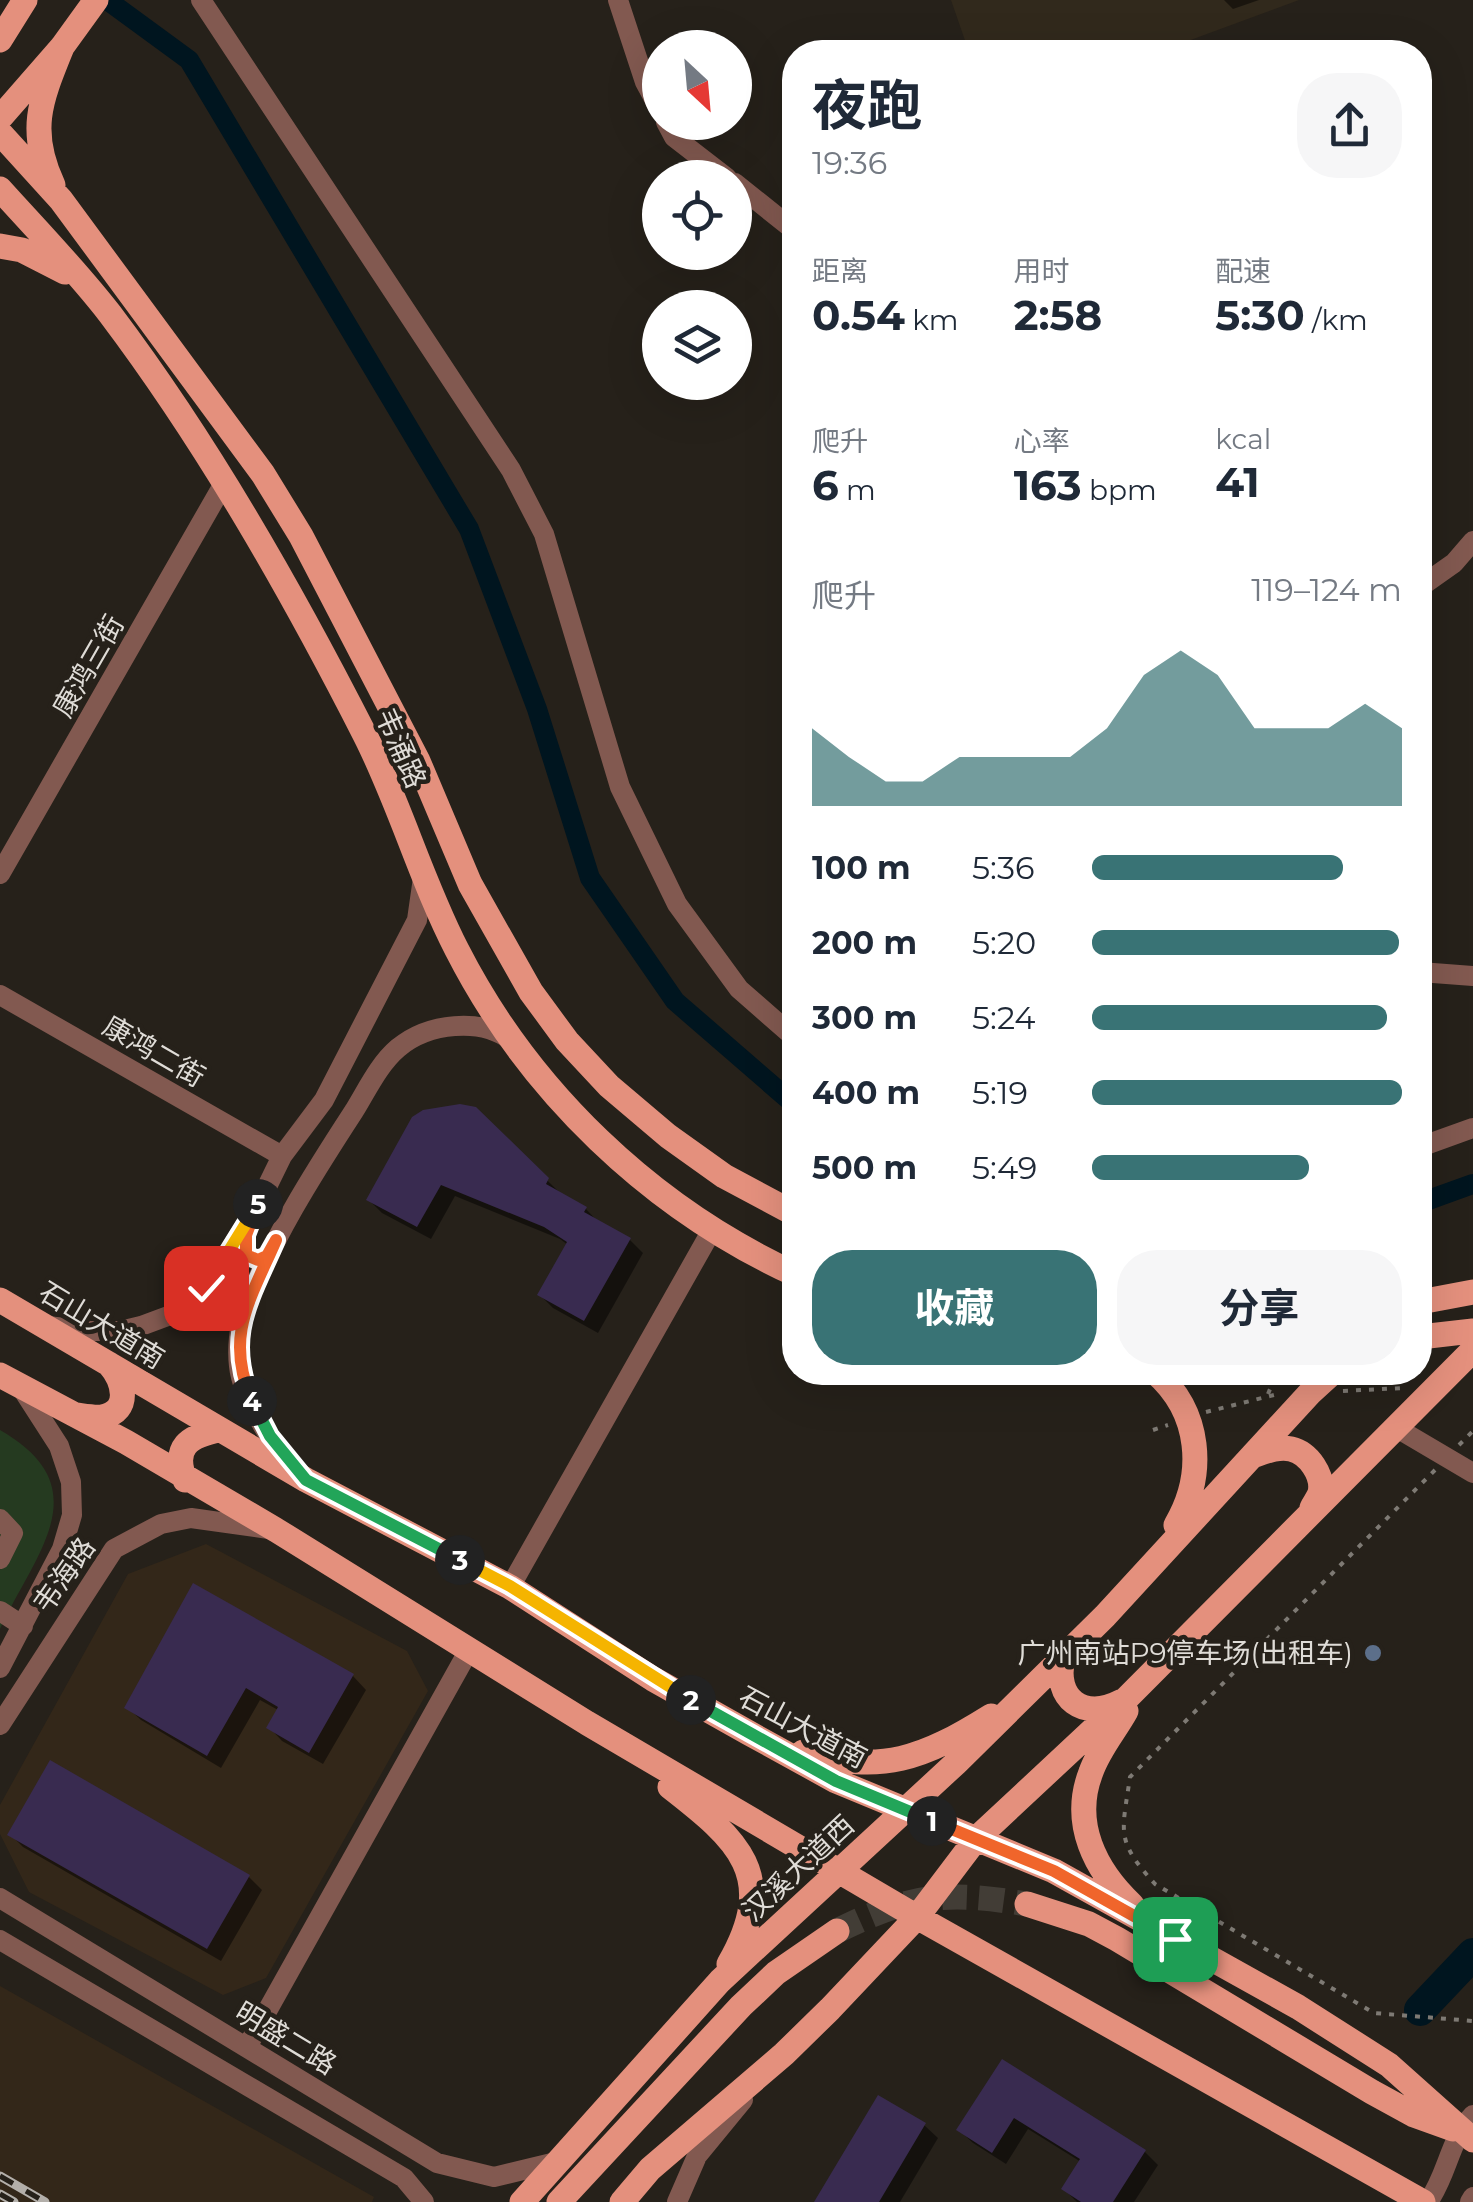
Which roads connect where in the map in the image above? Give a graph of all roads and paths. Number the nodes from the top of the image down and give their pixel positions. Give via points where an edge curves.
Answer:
1 (96, 0) edge
2 (200, 0) edge
3 (618, 0) edge
4 (15, 9) edge
5 (0, 40) edge
6 (62, 47) junction
7 (642, 70) edge
8 (0, 118) edge
9 (0, 133) edge
10 (677, 140) edge
11 (703, 160) edge
12 (0, 189) edge
13 (752, 197) edge
14 (61, 200) junction
15 (782, 220) edge
16 (0, 246) edge
17 (108, 264) junction
18 (84, 282) junction
19 (223, 485) junction
20 (1473, 541) edge
21 (1432, 579) edge
22 (0, 874) edge
23 (423, 878) junction
24 (1432, 973) edge
25 (1473, 976) edge
26 (0, 995) edge
27 (782, 1026) edge
28 (515, 1043) junction
29 (324, 1100) junction
30 (1473, 1128) edge
31 (1432, 1143) edge
32 (328, 1152) junction
33 (282, 1156) junction
34 (259, 1202) junction
35 (782, 1207) edge
36 (712, 1230) junction
37 (276, 1240) junction
38 (782, 1267) edge
39 (1473, 1292) edge
40 (0, 1300) edge
41 (1432, 1300) edge
42 (48, 1326) junction
43 (1473, 1331) edge
44 (1432, 1336) edge
45 (1473, 1350) edge
46 (110, 1364) junction
47 (10, 1380) edge
48 (1168, 1385) edge
49 (1272, 1385) edge
50 (1321, 1385) edge
51 (1268, 1394) dead end
52 (76, 1416) junction
53 (1394, 1427) junction
54 (219, 1430) junction
55 (1473, 1430) edge
56 (1252, 1456) junction
57 (1446, 1458) junction
58 (1473, 1473) edge
59 (186, 1480) junction
60 (306, 1480) junction
61 (1309, 1512) junction
62 (0, 1519) edge
63 (276, 1530) junction
64 (0, 1558) edge
65 (510, 1586) junction
66 (34, 1600) junction
67 (0, 1611) edge
68 (1105, 1616) junction
69 (23, 1626) junction
70 (58, 1632) junction
71 (469, 1650) junction
72 (1062, 1658) junction
73 (0, 1668) edge
74 (1146, 1676) junction
75 (1040, 1681) junction
76 (1125, 1700) junction
77 (587, 1723) junction
78 (0, 1726) edge
79 (749, 1734) junction
80 (905, 1810) junction
81 (976, 1839) junction
82 (840, 1871) junction
83 (0, 1898) edge
84 (1027, 1904) tunnel mouth
85 (916, 1918) junction
86 (837, 1931) tunnel mouth
87 (1175, 1939) junction
88 (0, 1940) edge
89 (720, 1981) junction
90 (1473, 2021) edge
91 (247, 2046) junction
92 (784, 2054) junction
93 (1468, 2128) edge
94 (556, 2162) junction
95 (424, 2202) edge
96 (522, 2202) edge
97 (559, 2202) edge
98 (622, 2202) edge
99 (677, 2202) edge
100 (1426, 2202) edge

1 - 6 main road
2 - 27 street via 511,470 544,534 620,787 677,904 739,988
3 - 7 street
4 - 5 main road
6 - 8 main road
6 - 14 main road via 39,105 38,138
9 - 14 main road, 韦涌路
10 - 11 street
12 - 18 main road, 韦涌路
13 - 15 street
14 - 17 main road, 韦涌路
16 - 18 main road via 41,258
17 - 18 main road
17 - 35 main road, 韦涌路 via 301,536 418,761 470,884 531,992 609,1086 724,1176
18 - 19 main road, 韦涌路
19 - 22 street, 康鸿三街
19 - 23 main road, 韦涌路 via 366,738
20 - 21 street
23 - 28 main road, 韦涌路 via 458,952
23 - 29 street via 417,920
24 - 25 street
26 - 33 street, 康鸿二街
28 - 32 street via 496,1029 476,1026 420,1034 384,1065
28 - 36 main road, 韦涌路 via 556,1098 596,1136
29 - 32 street via 337,1094 342,1100
29 - 33 street
30 - 31 street
32 - 37 street
33 - 34 street
34 - 37 street via 246,1255 267,1256
34 - 42 street via 206,1288 184,1310 120,1331
36 - 38 main road, 韦涌路
36 - 65 street
37 - 60 street via 244,1315 238,1368 270,1436
39 - 41 main road
40 - 42 main road, 石山大道南
42 - 46 main road, 石山大道南
43 - 44 main road
45 - 53 main road
46 - 52 main road via 124,1394 116,1410
46 - 54 main road, 石山大道南
47 - 52 main road
47 - 66 street via 59,1446 72,1498 69,1532
48 - 68 main road via 1196,1438 1188,1506
49 - 51 path
50 - 56 main road, 汉溪大道西
52 - 59 main road
53 - 57 street
53 - 61 main road
54 - 59 main road via 188,1441 180,1466
54 - 60 main road, 石山大道南
55 - 57 path
56 - 61 main road via 1292,1449 1306,1456 1320,1492
56 - 68 main road, 汉溪大道西
57 - 58 street
57 - 90 path via 1130,1777 1123,1825 1128,1854 1155,1884 1374,2014
59 - 63 main road
60 - 65 main road, 石山大道南
61 - 74 main road
62 - 64 street via 13,1533
63 - 70 street, 韦海路 via 191,1518 136,1534 114,1548
63 - 71 main road
65 - 79 main road, 石山大道南
66 - 69 street
66 - 70 street via 48,1596 56,1602
67 - 69 street
68 - 72 main road, 汉溪大道西
69 - 73 street
70 - 78 street, 韦海路
71 - 77 main road
71 - 91 street
72 - 75 main road, 汉溪大道西
72 - 76 main road via 1061,1684 1081,1706 1103,1711
74 - 76 main road
74 - 87 main road via 1091,1771 1084,1829 1113,1887
75 - 79 main road via 960,1734 884,1763 845,1762
75 - 80 main road, 汉溪大道西
76 - 81 main road
77 - 82 main road
77 - 89 main road via 718,1824 744,1860 747,1927
79 - 80 main road, 石山大道南
80 - 81 main road, 石山大道南
80 - 82 main road, 汉溪大道西
81 - 85 main road
81 - 87 main road, 石山大道南 via 1054,1871
82 - 85 main road
82 - 89 main road, 汉溪大道西
83 - 91 street, 明盛二路
84 - 93 main road via 1089,1924 1414,2115
85 - 92 main road
85 - 100 main road
86 - 97 main road via 741,2006
87 - 93 main road, 石山大道南 via 1388,2065
88 - 95 street via 404,2178
89 - 94 main road, 汉溪大道西
91 - 94 street, 明盛二路 via 437,2163 494,2176
92 - 98 main road
92 - 99 street via 697,2156
93 - 100 street
94 - 96 main road, 汉溪大道西

